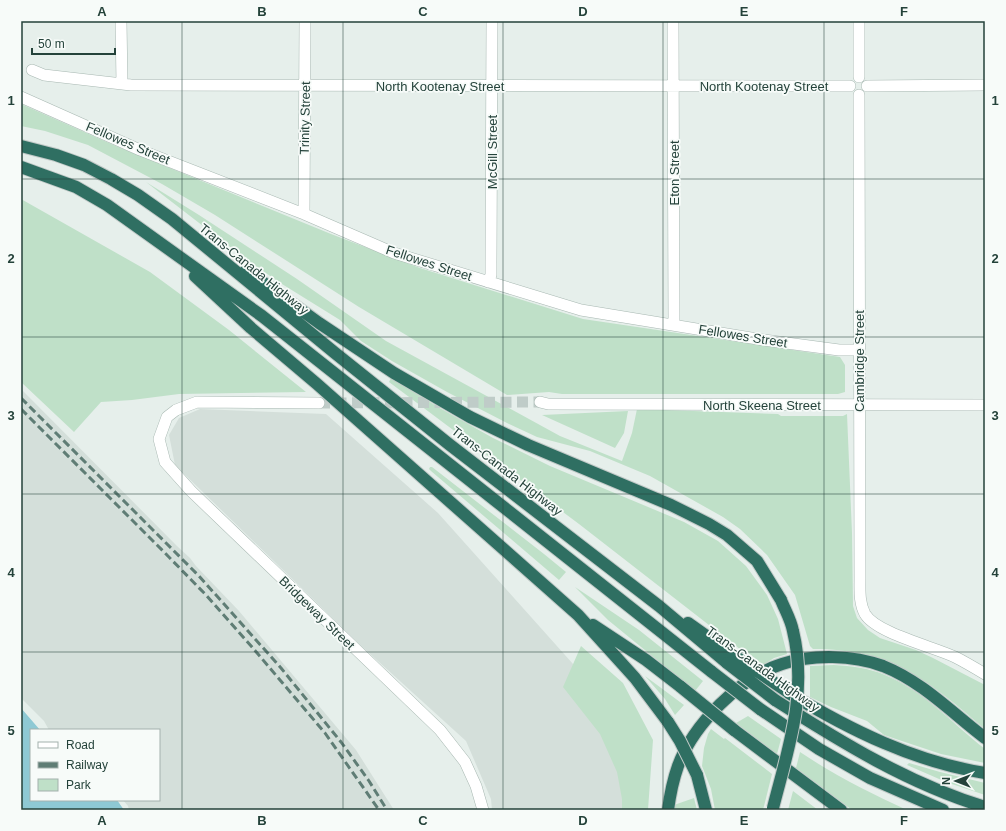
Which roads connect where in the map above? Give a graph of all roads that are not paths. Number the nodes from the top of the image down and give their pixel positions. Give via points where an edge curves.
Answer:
1 (122, 21) edge
2 (305, 21) edge
3 (492, 21) edge
4 (673, 21) edge
5 (859, 21) edge
6 (32, 70) dead end
7 (859, 77) junction
8 (122, 84) junction
9 (492, 85) junction
10 (985, 85) edge
11 (305, 86) junction
12 (673, 86) junction
13 (850, 86) junction
14 (867, 86) junction
15 (859, 95) junction
16 (21, 97) edge
17 (21, 146) edge
18 (21, 167) edge
19 (304, 214) junction
20 (172, 219) junction
21 (157, 242) junction
22 (488, 282) junction
23 (674, 325) junction
24 (858, 350) junction
25 (540, 402) tunnel mouth
26 (319, 403) tunnel mouth
27 (985, 404) edge
28 (858, 405) junction
29 (578, 615) junction
30 (731, 660) junction
31 (985, 674) edge
32 (985, 738) edge
33 (985, 773) edge
34 (985, 807) edge
35 (773, 809) edge
36 (483, 810) edge
37 (668, 810) edge
38 (706, 810) edge
39 (841, 810) edge
40 (943, 810) edge

1 - 8 street
2 - 11 street, Trinity Street
3 - 9 street, McGill Street
4 - 12 street, Eton Street
5 - 7 street
6 - 8 street, North Kootenay Street via 44,75
7 - 13 street via 852,80
7 - 14 street via 865,80
8 - 11 street, North Kootenay Street
9 - 11 street, North Kootenay Street
9 - 12 street, North Kootenay Street
9 - 22 street, McGill Street via 491,275
10 - 14 street
11 - 19 street, Trinity Street
12 - 13 street, North Kootenay Street
12 - 23 street, Eton Street
13 - 15 street via 852,92
14 - 15 street via 865,92
15 - 24 street, Cambridge Street
16 - 19 street, Fellowes Street via 140,150
17 - 20 highway, Trans-Canada Highway via 56,155 111,179
18 - 21 highway via 76,187 107,205
19 - 22 street, Fellowes Street via 394,253
20 - 30 highway, Trans-Canada Highway via 450,445
20 - 35 highway, bridge via 319,323 451,406 528,445 671,505 715,527 757,561 780,600 793,629 799,677 795,720
21 - 29 highway
21 - 40 highway, bridge via 284,333 760,710 819,749 870,778
22 - 23 street, Fellowes Street via 581,310
23 - 24 street, Fellowes Street via 839,350
24 - 28 street, Cambridge Street
25 - 28 street, North Skeena Street
26 - 36 street, Bridgeway Street via 197,402 176,410 167,417 159,439 165,462 191,491 440,730 465,762
27 - 28 street, North Skeena Street
28 - 31 street, Cambridge Street via 860,597 865,614 881,628 955,657
29 - 38 highway, bridge via 636,678 660,709 697,775
29 - 39 highway, bridge via 646,660
30 - 33 highway, bridge via 855,730 943,765
30 - 34 highway, Trans-Canada Highway, bridge via 775,700 828,734 899,772
32 - 37 highway via 921,686 882,666 863,660 803,659 769,669 746,682 705,720 678,765

